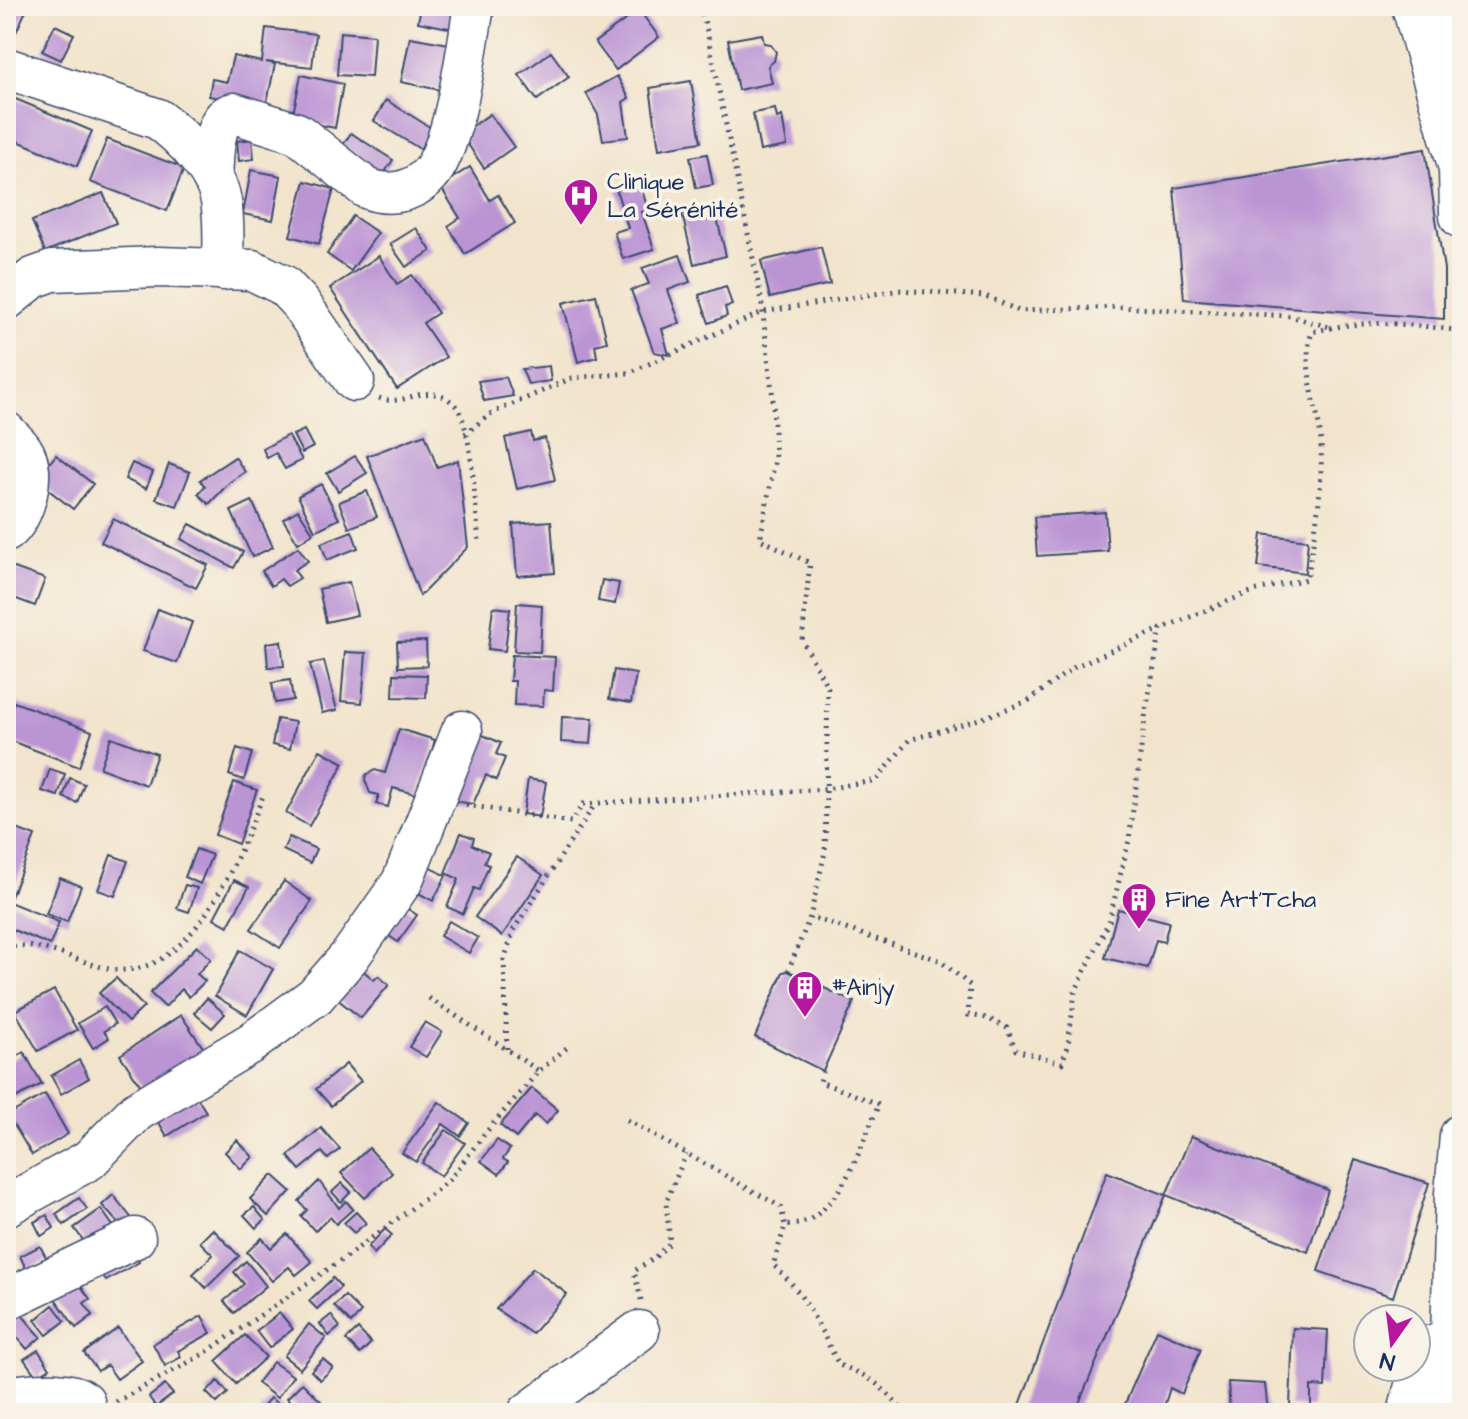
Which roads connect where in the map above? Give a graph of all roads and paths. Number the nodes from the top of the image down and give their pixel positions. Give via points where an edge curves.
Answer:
1 (474, 6) edge
2 (700, 6) edge
3 (1414, 6) edge
4 (1452, 6) edge
5 (1462, 41) edge
6 (6, 68) edge
7 (212, 177) junction
8 (1462, 216) edge
9 (223, 270) junction
10 (6, 300) edge
11 (763, 312) junction
12 (1330, 328) junction
13 (1462, 331) edge
14 (354, 381) joint
15 (6, 432) edge
16 (465, 434) junction
17 (6, 532) edge
18 (479, 540) dead end
19 (1161, 629) junction
20 (462, 731) dead end
21 (826, 789) junction
22 (263, 796) dead end
23 (434, 799) junction
24 (596, 803) junction
25 (810, 917) junction
26 (6, 948) edge
27 (788, 971) dead end
28 (429, 998) dead end
29 (570, 1045) dead end
30 (507, 1049) junction
31 (539, 1071) junction
32 (823, 1071) dead end
33 (627, 1120) dead end
34 (1462, 1136) edge
35 (686, 1154) junction
36 (6, 1206) edge
37 (785, 1226) junction
38 (135, 1238) dead end
39 (6, 1300) edge
40 (639, 1331) joint
41 (1458, 1337) edge
42 (6, 1396) edge
43 (86, 1411) edge
44 (528, 1413) edge
45 (905, 1413) edge
46 (1408, 1413) edge
47 (1451, 1413) edge

1 - 7 street via 452,122 439,160 429,175 408,189 394,193 366,188 297,133 234,113 221,119
2 - 11 path
3 - 8 main road via 1461,168
4 - 5 main road
6 - 7 street via 158,119 179,133
7 - 9 street via 223,213
9 - 10 street via 52,271 33,278
9 - 14 street via 252,270 283,285
11 - 12 path via 899,290 986,296 1019,311 1149,308 1290,316
11 - 16 path via 629,373 572,378 490,414
11 - 21 path via 775,460 760,539 810,563 802,640 828,688
12 - 13 path via 1392,322
12 - 19 path via 1312,332 1306,348 1321,440 1321,498 1307,579 1253,591
14 - 16 path via 366,393 387,401 432,393 446,398 459,410
15 - 17 street via 24,452 28,470 23,511
16 - 18 path
19 - 21 path via 1076,666 1028,701 909,740 877,780
19 - 25 path via 1129,840 1109,921 1075,992 1062,1063 1016,1050 1007,1028 968,1015 970,985 939,960
20 - 23 street
21 - 24 path
21 - 25 path via 825,852
22 - 26 path via 229,878 191,933 153,965 104,969 51,951
23 - 24 path via 571,822 583,804
23 - 36 street via 402,882 315,996 251,1043 137,1111 89,1160
24 - 30 path via 514,929 504,960
25 - 27 path
28 - 30 path
29 - 31 path
30 - 31 path
31 - 43 path via 434,1192 202,1355 119,1401
32 - 37 path via 820,1082 879,1104 853,1166 826,1206 807,1221
33 - 35 path
34 - 41 main road
35 - 37 path via 781,1207
35 - 40 path via 666,1202 670,1243 634,1271 644,1311
37 - 45 path via 773,1265 806,1301 839,1365 883,1387
38 - 39 street
40 - 44 street
41 - 46 street via 1428,1347
41 - 47 main road
42 - 43 street via 66,1394 80,1398

